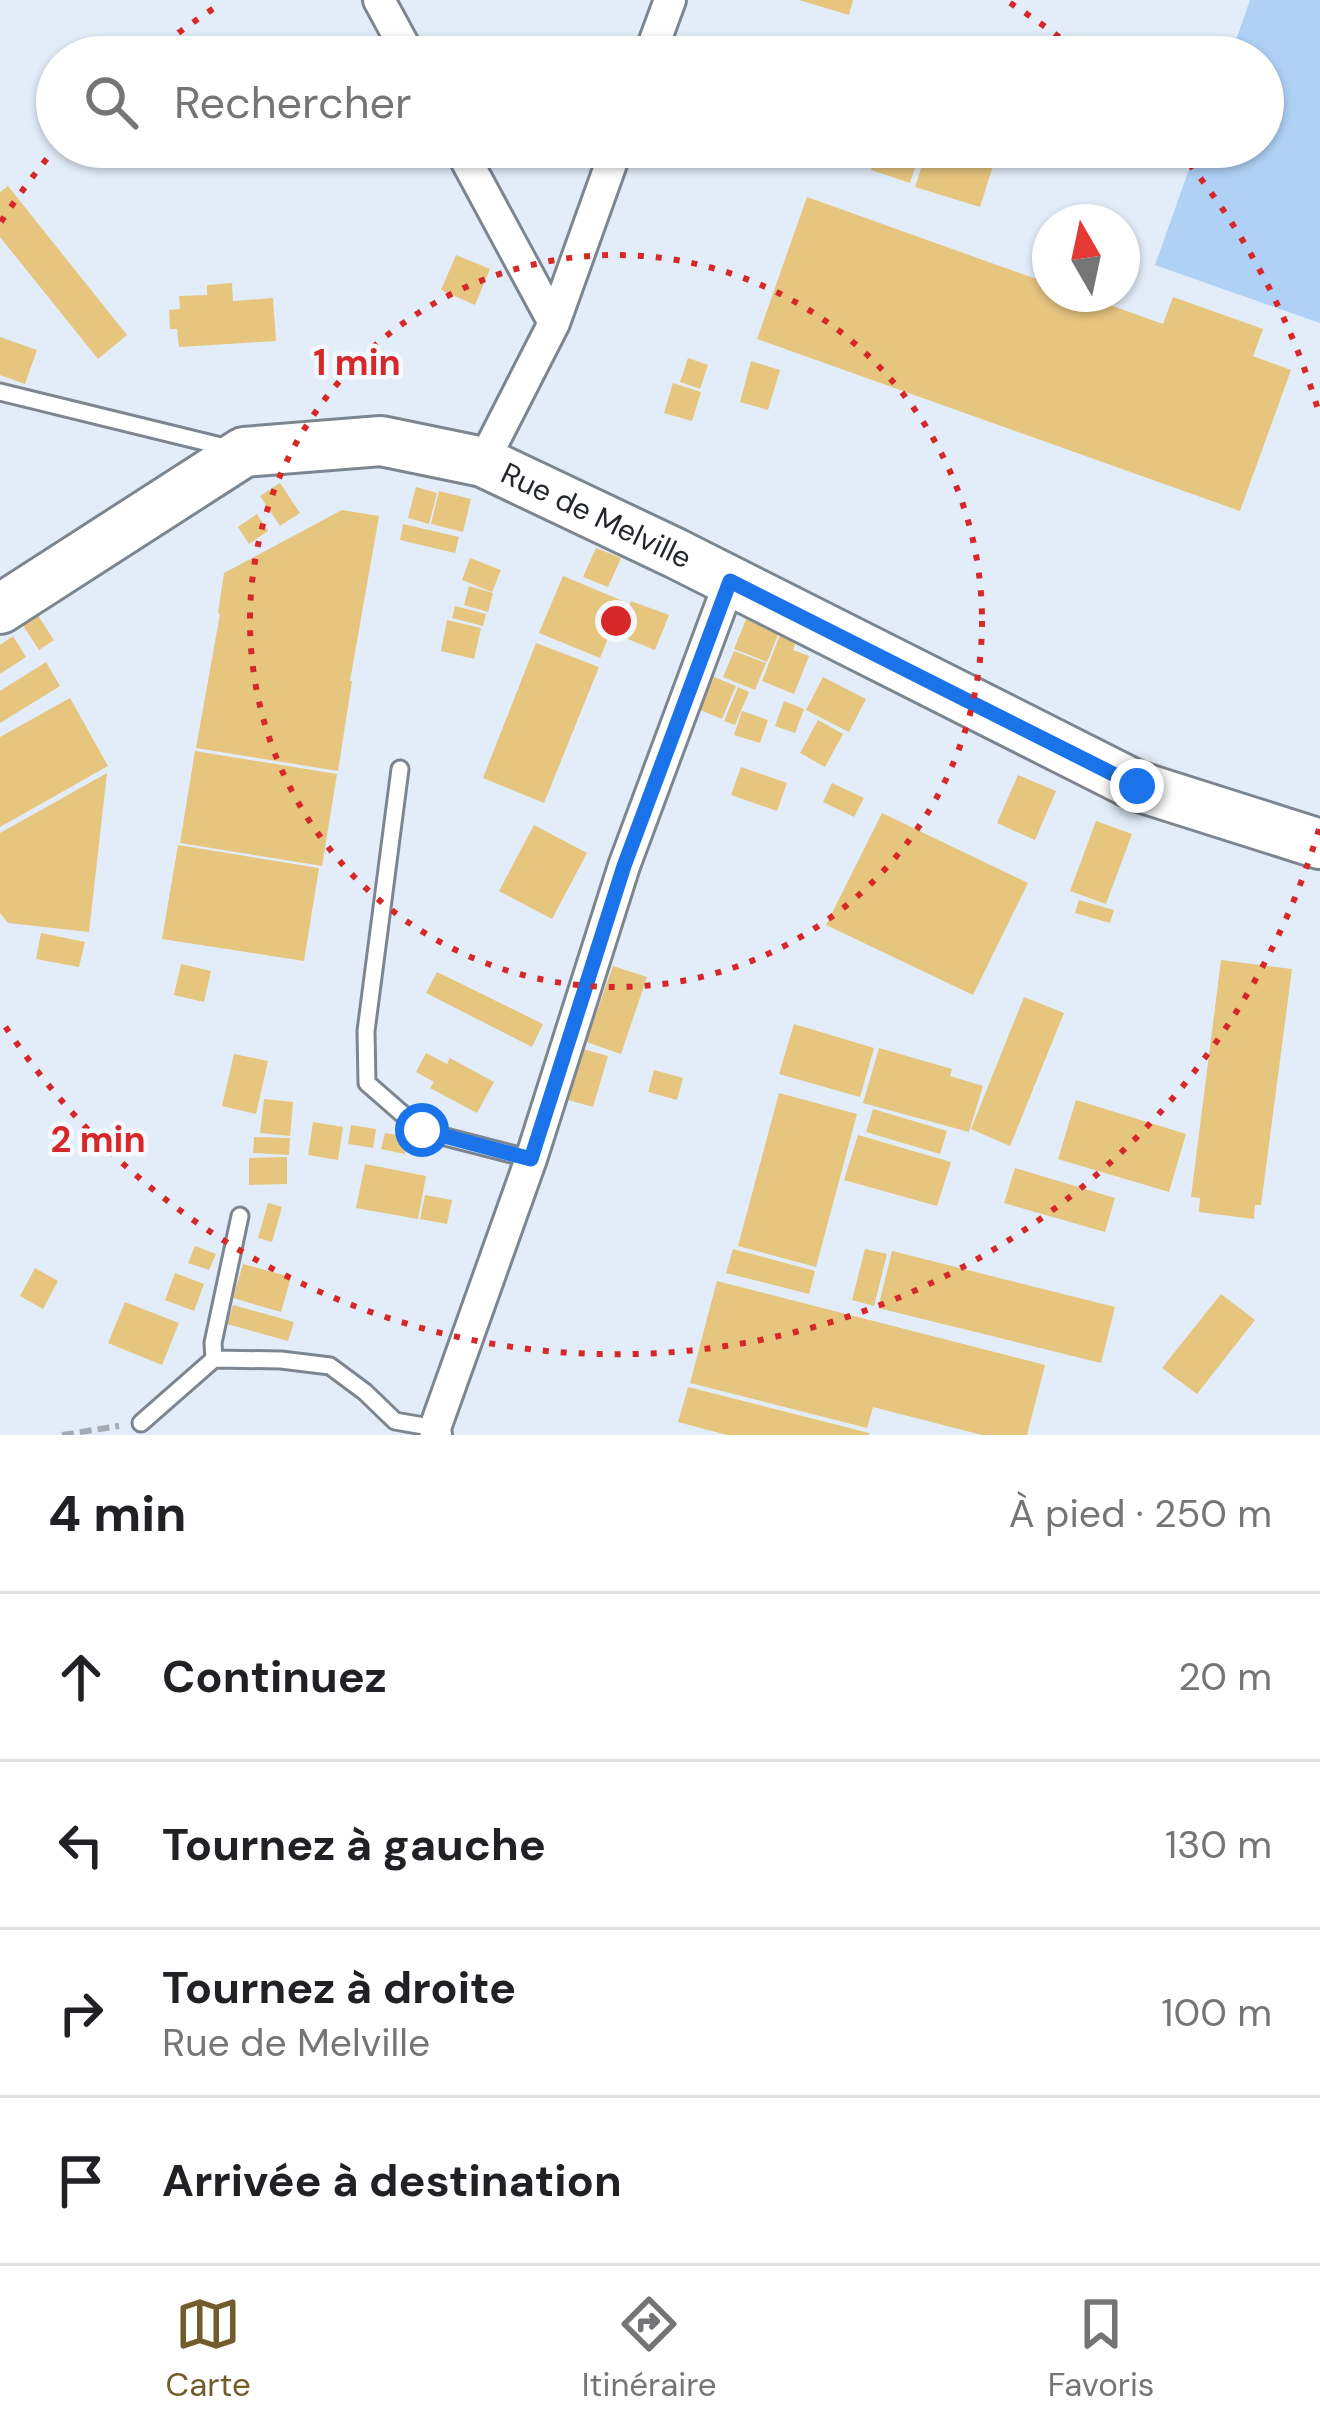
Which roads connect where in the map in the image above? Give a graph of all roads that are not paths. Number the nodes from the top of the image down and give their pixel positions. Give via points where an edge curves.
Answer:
1 (380, 0) edge
2 (670, 0) edge
3 (399, 36) edge
4 (657, 36) edge
5 (470, 168) edge
6 (609, 168) edge
7 (554, 323) junction
8 (0, 392) edge
9 (244, 452) junction
10 (483, 462) junction
11 (730, 581) junction
12 (0, 609) edge
13 (400, 769) dead end
14 (1320, 844) edge
15 (531, 1159) junction
16 (239, 1216) dead end
17 (214, 1359) junction
18 (141, 1423) road end
19 (436, 1431) edge

1 - 3 street
2 - 4 street
5 - 7 street
6 - 7 street
7 - 10 street
8 - 9 lane
9 - 10 main road, Rue de Melville via 381,440
9 - 12 main road
10 - 11 main road, Rue de Melville
11 - 14 main road, Rue de Melville via 1137,786
11 - 15 street via 624,866
13 - 15 lane via 366,1031 367,1083 422,1130
15 - 19 street
16 - 17 lane
17 - 18 lane
17 - 19 lane via 330,1366 395,1420

